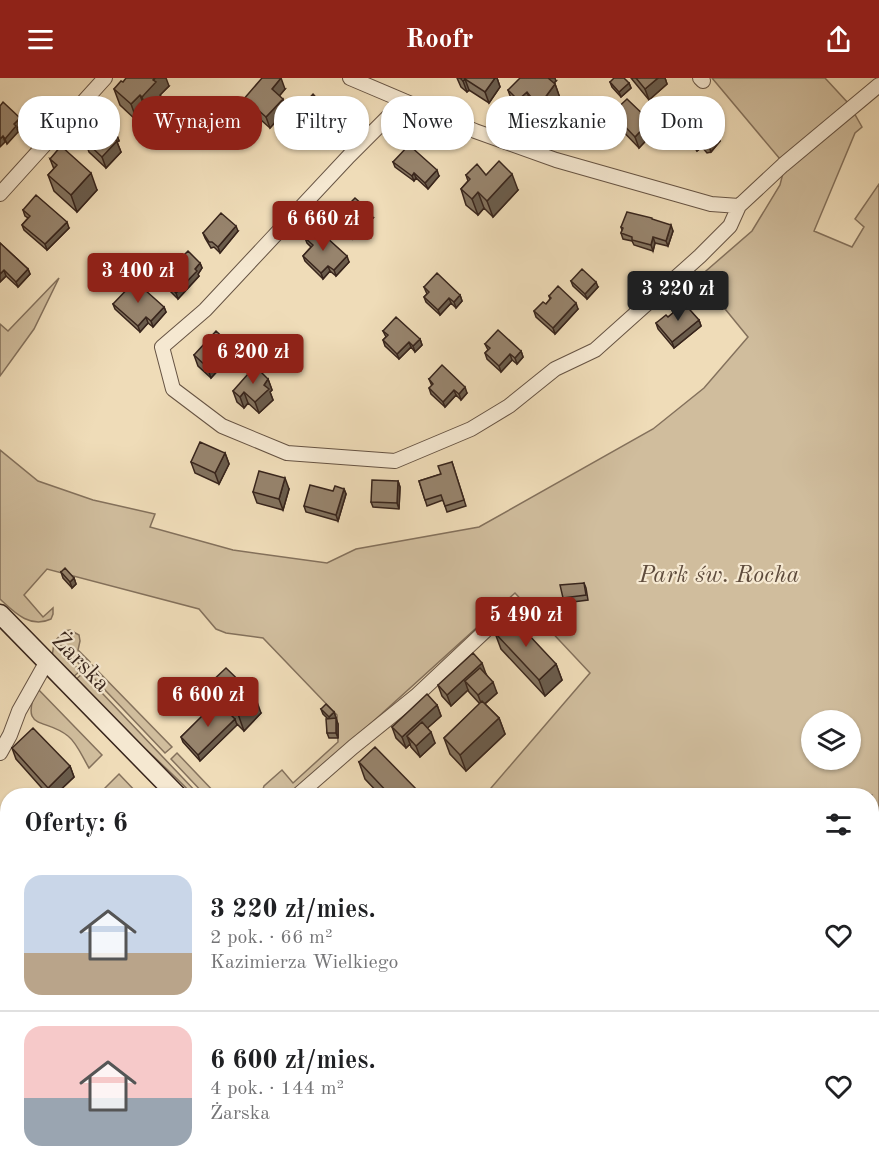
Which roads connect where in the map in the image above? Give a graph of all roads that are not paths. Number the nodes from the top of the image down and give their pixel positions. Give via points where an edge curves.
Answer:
1 (105, 78) edge
2 (350, 78) edge
3 (879, 85) edge
4 (392, 96) edge
5 (381, 124) edge
6 (474, 131) edge
7 (0, 194) edge
8 (739, 206) junction
9 (0, 614) edge
10 (500, 617) dead end
11 (46, 663) junction
12 (0, 753) edge
13 (170, 788) edge
14 (306, 788) edge

1 - 7 street
2 - 4 street
3 - 8 street
5 - 8 street via 205,310 162,347 173,389 222,426 287,453 395,461 471,429 509,406 555,369 595,350 708,249 730,226
6 - 8 street via 556,160 711,204
9 - 11 street, Żarska
10 - 14 street via 416,696
11 - 12 street
11 - 13 street, Żarska

